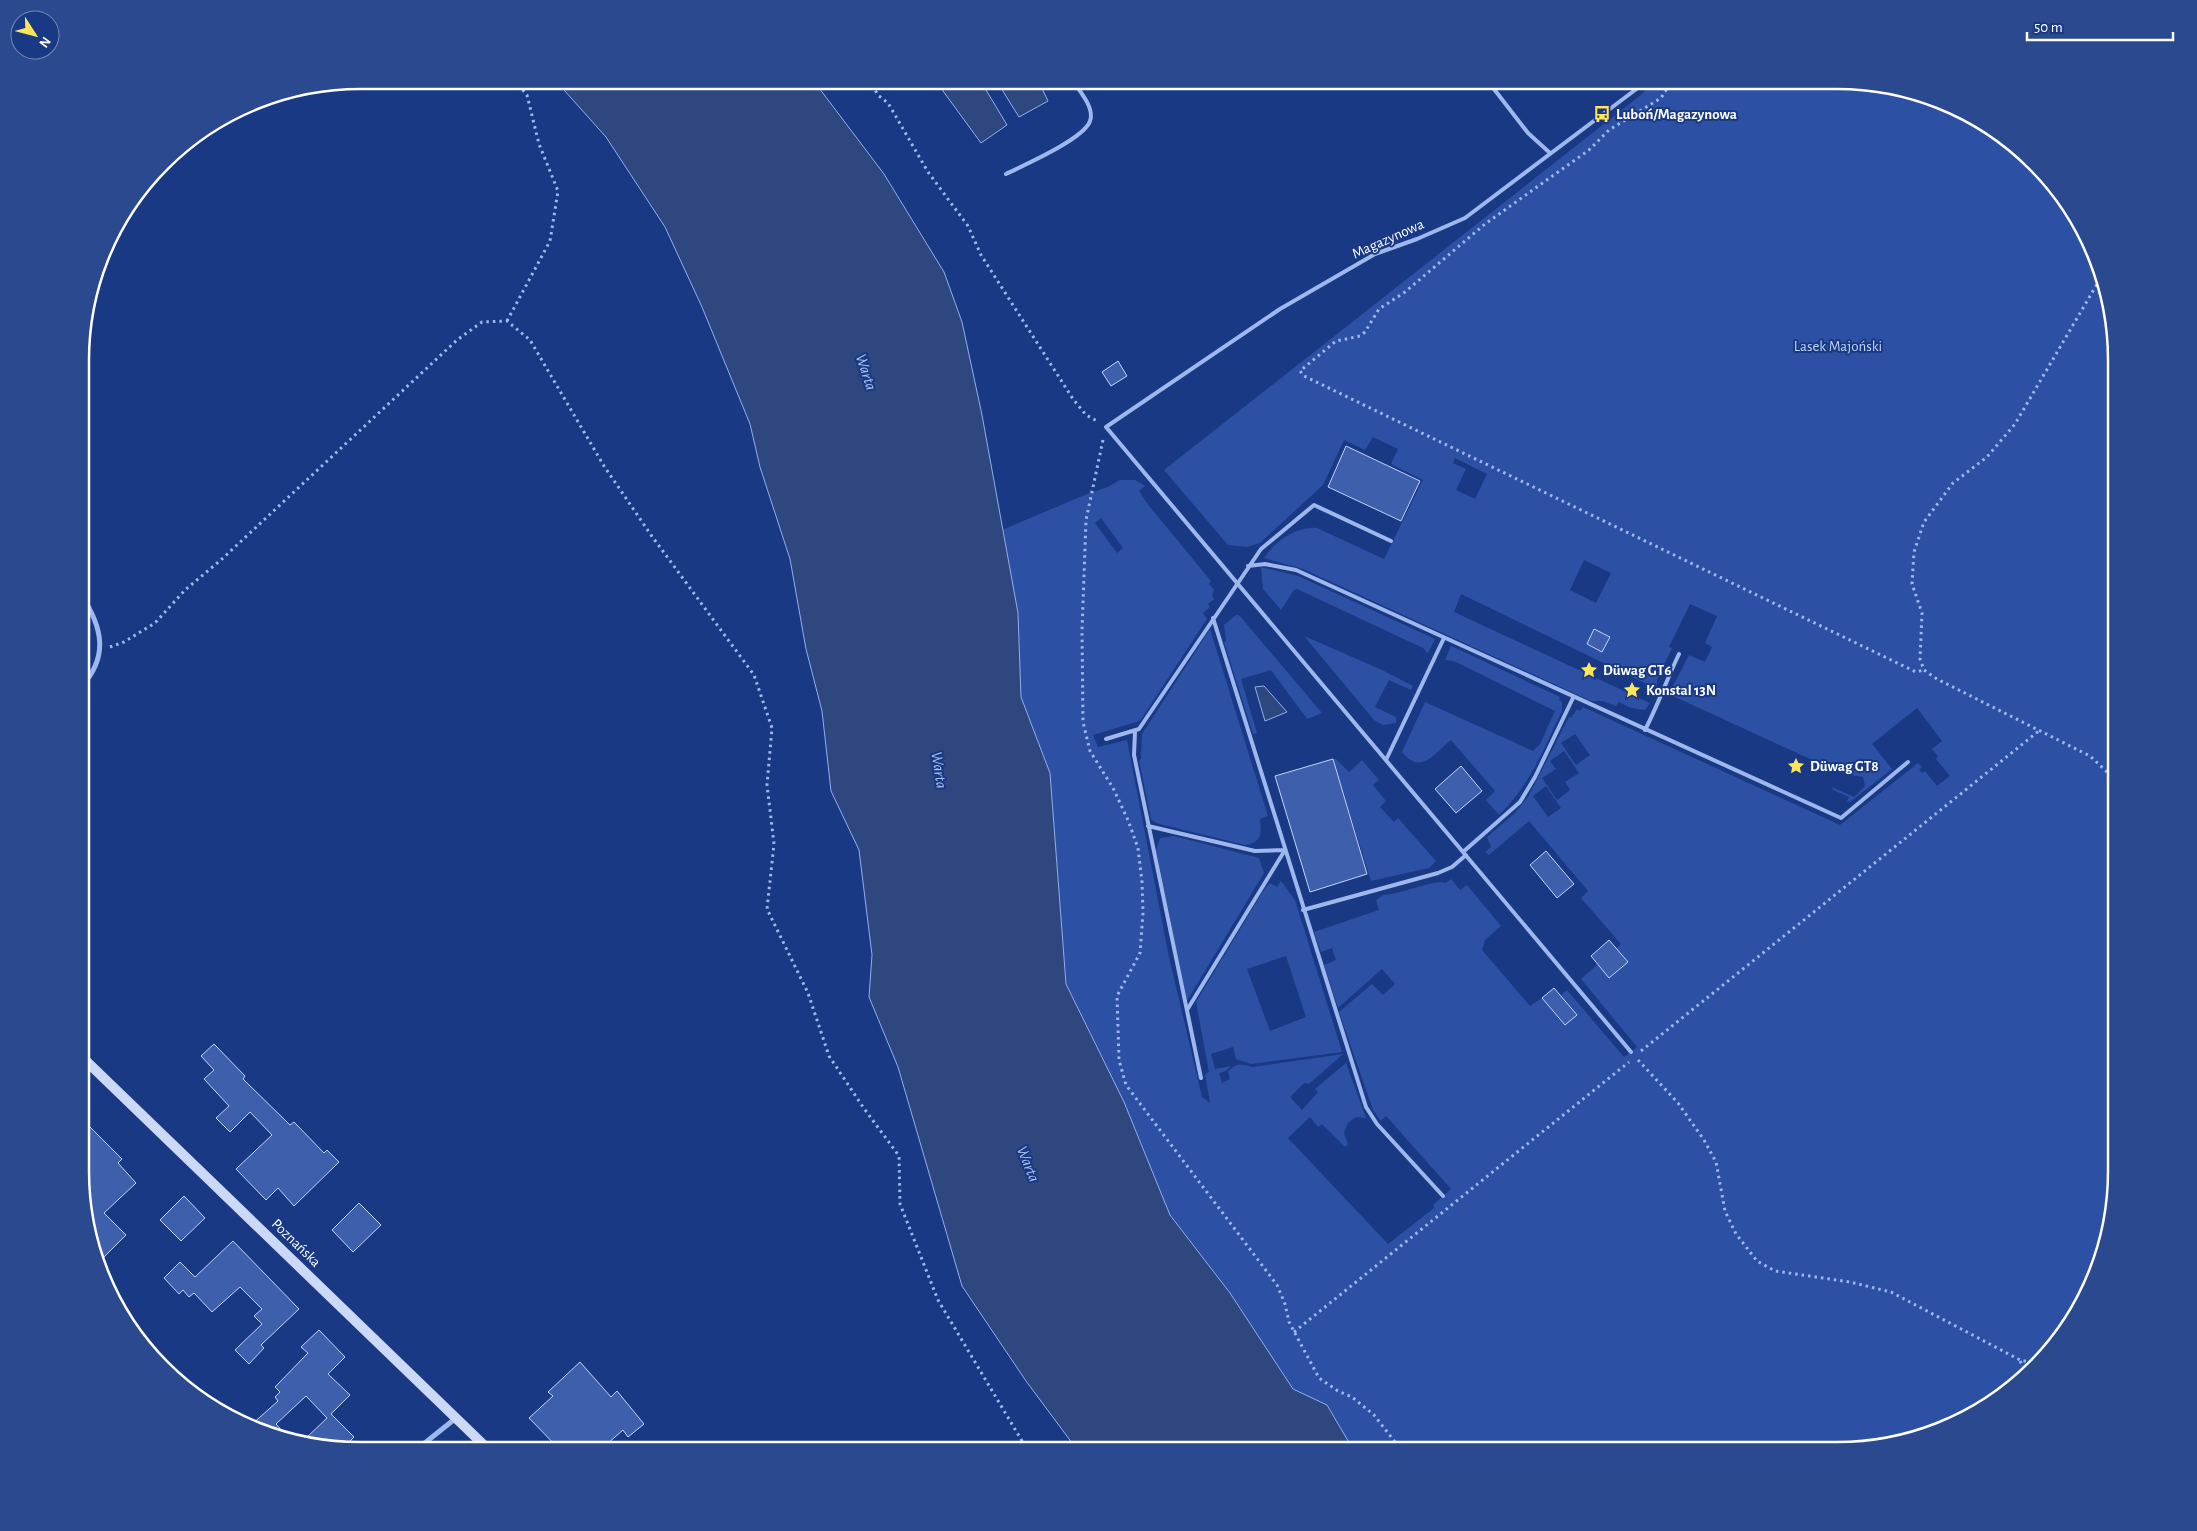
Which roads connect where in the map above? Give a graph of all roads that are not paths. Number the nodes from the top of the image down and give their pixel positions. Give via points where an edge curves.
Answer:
1 (1078, 89) edge
2 (1494, 89) edge
3 (1635, 89) edge
4 (1550, 153) junction
5 (1006, 174) dead end
6 (1391, 541) dead end
7 (1248, 566) junction
8 (1237, 582) junction
9 (89, 609) edge
10 (1213, 618) junction
11 (1444, 638) junction
12 (1679, 654) dead end
13 (89, 678) edge
14 (1573, 698) junction
15 (1645, 730) junction
16 (1136, 732) junction
17 (1106, 739) dead end
18 (1386, 760) junction
19 (1908, 762) dead end
20 (1148, 826) junction
21 (1285, 850) junction
22 (1465, 854) junction
23 (1303, 910) junction
24 (1187, 1010) junction
25 (1631, 1052) dead end
26 (89, 1064) edge
27 (1201, 1078) dead end
28 (1443, 1196) dead end
29 (456, 1418) junction
30 (426, 1442) edge
31 (481, 1442) edge

1 - 5 lane via 1090,109 1091,120 1084,130
2 - 4 lane via 1528,133
3 - 4 lane, Magazynowa
4 - 8 lane, Magazynowa via 1465,218 1375,254 1280,309 1106,427
6 - 7 lane via 1314,505 1261,550
7 - 8 lane
7 - 11 lane via 1265,564 1296,570
8 - 10 lane
8 - 18 lane
9 - 13 street via 99,627 100,651
10 - 16 lane
10 - 21 lane
11 - 14 lane
11 - 18 lane
12 - 15 lane
14 - 15 lane
14 - 22 lane via 1520,802
15 - 19 lane via 1841,818
16 - 17 lane
16 - 20 lane via 1134,755
18 - 22 lane
20 - 21 lane via 1255,850
20 - 24 lane
21 - 23 lane
21 - 24 lane
22 - 23 lane via 1452,867 1438,873
22 - 25 lane
23 - 28 lane via 1366,1107 1377,1124
24 - 27 lane
26 - 29 street, Poznańska
29 - 30 street
29 - 31 street, Poznańska

